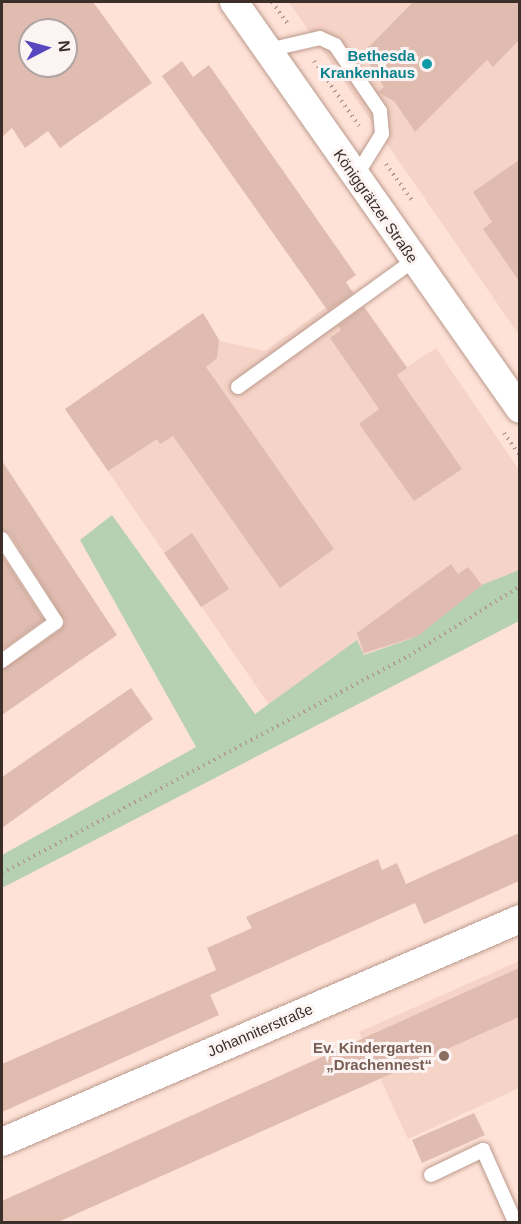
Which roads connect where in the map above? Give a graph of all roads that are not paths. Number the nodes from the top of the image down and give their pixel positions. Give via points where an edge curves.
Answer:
1 (234, 2) edge
2 (268, 50) junction
3 (356, 176) junction
4 (414, 260) junction
5 (238, 387) dead end
6 (519, 409) edge
7 (2, 539) edge
8 (2, 661) edge
9 (519, 919) edge
10 (2, 1142) edge
11 (431, 1174) dead end
12 (515, 1222) edge

1 - 2 street, Königgrätzer Straße
2 - 3 street, Königgrätzer Straße
2 - 3 lane via 320,38 335,45 380,111 382,134
3 - 4 street, Königgrätzer Straße
4 - 5 lane
4 - 6 street, Königgrätzer Straße
7 - 8 lane via 56,622
9 - 10 street, Johanniterstraße
11 - 12 lane via 483,1150

